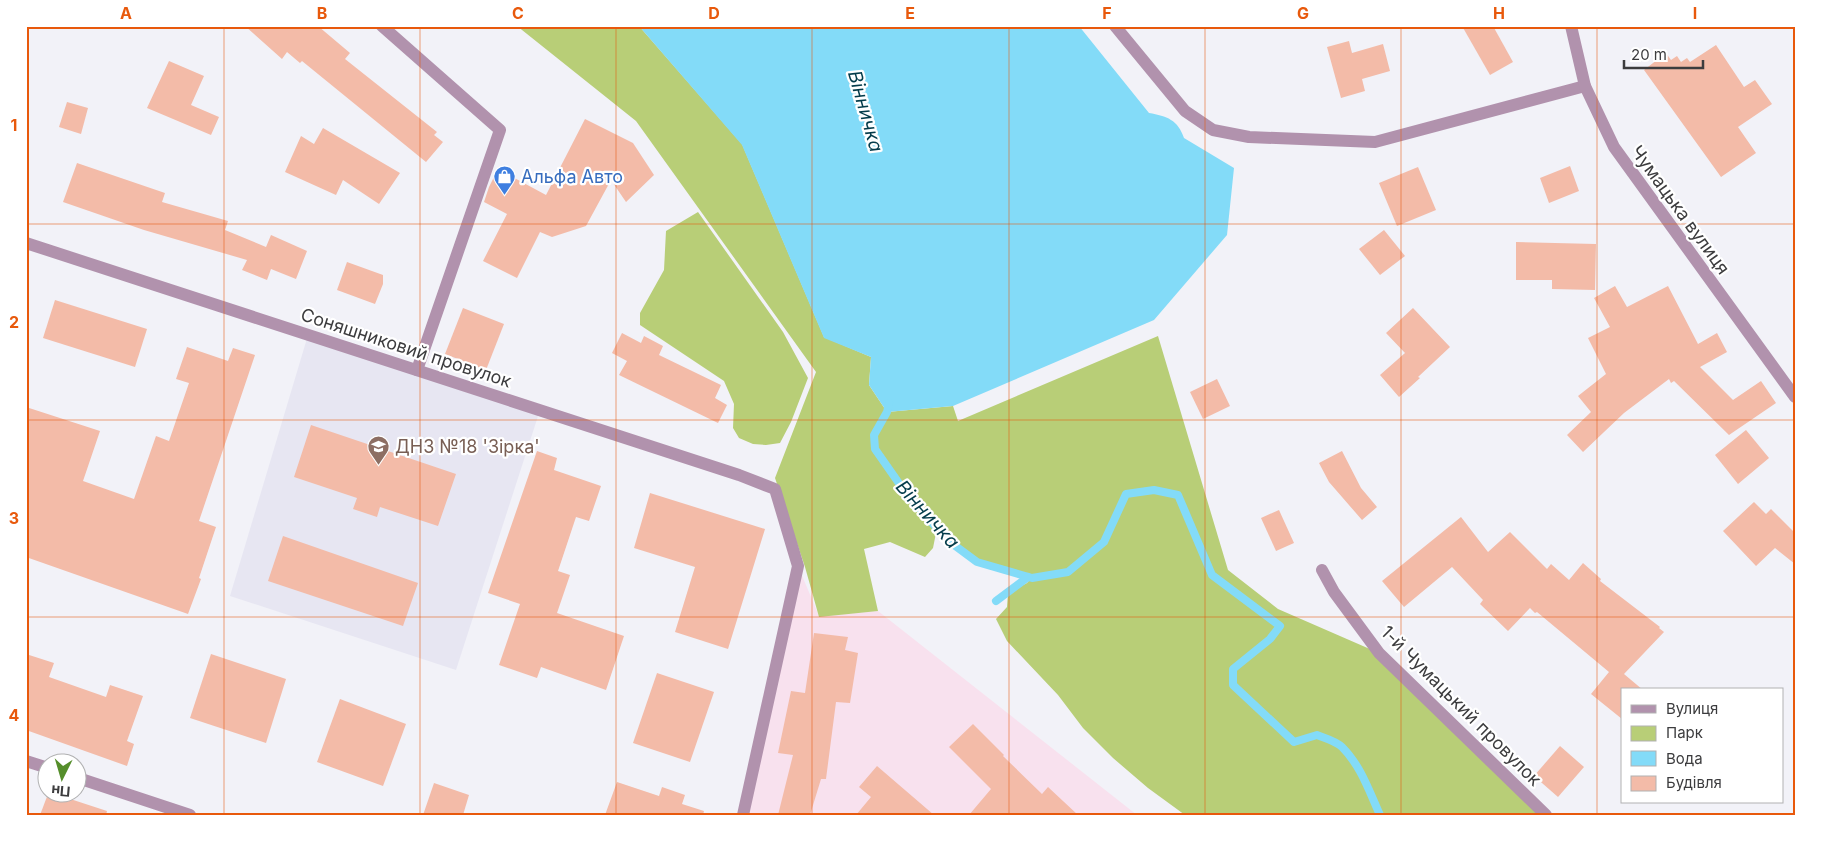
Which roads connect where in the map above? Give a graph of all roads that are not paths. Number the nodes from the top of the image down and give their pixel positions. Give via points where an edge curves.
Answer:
1 (382, 26) edge
2 (1116, 26) edge
3 (1572, 26) edge
4 (1585, 86) junction
5 (26, 243) edge
6 (417, 370) junction
7 (1794, 396) edge
8 (1322, 570) dead end
9 (26, 761) edge
10 (38, 765) edge
11 (88, 781) edge
12 (190, 815) edge
13 (743, 815) edge
14 (1546, 815) edge

1 - 6 street via 500,130
2 - 4 street via 1185,111 1213,130 1249,137 1375,142
3 - 4 street, Чумацька вулиця
4 - 7 street, Чумацька вулиця via 1614,147
5 - 6 street, Соняшниковий провулок
6 - 13 street, Соняшниковий провулок via 775,489 798,566
8 - 14 street, 1-й Чумацький провулок via 1378,653
9 - 10 street
11 - 12 street

